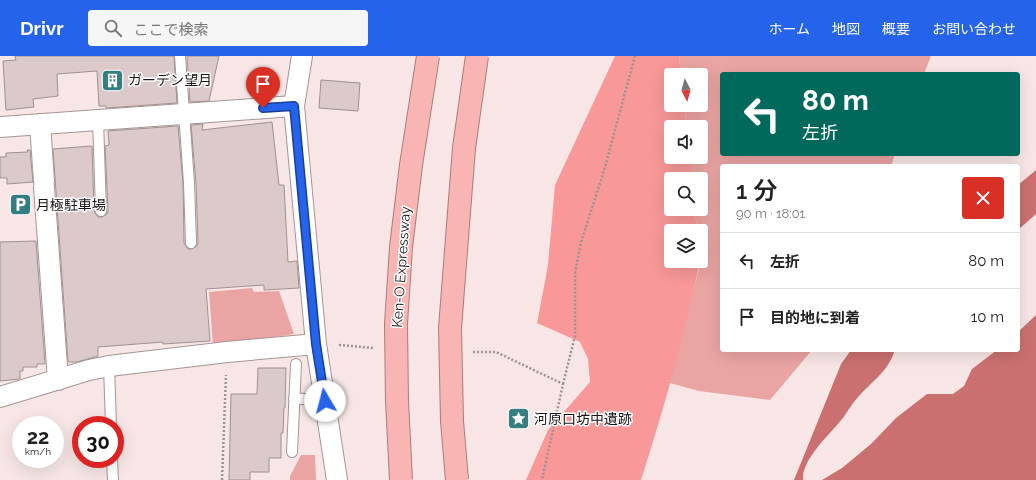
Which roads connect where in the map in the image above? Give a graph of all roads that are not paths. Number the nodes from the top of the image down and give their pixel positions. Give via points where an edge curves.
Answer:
1 (180, 56) edge
2 (302, 56) edge
3 (428, 56) edge
4 (477, 56) edge
5 (294, 106) junction
6 (185, 114) junction
7 (98, 120) junction
8 (40, 124) junction
9 (0, 127) edge
10 (101, 210) dead end
11 (191, 243) dead end
12 (316, 344) junction
13 (296, 364) dead end
14 (109, 366) junction
15 (58, 380) junction
16 (0, 397) edge
17 (294, 398) junction
18 (325, 401) junction
19 (111, 416) edge
20 (292, 452) dead end
21 (112, 468) edge
22 (113, 480) edge
23 (337, 480) edge
24 (401, 480) edge
25 (457, 480) edge

1 - 6 lane
2 - 5 street
3 - 24 highway, Ken-O Expressway, bridge via 407,195 396,324 396,401
4 - 25 highway, bridge via 464,148 450,328 452,421
5 - 6 street
5 - 12 street
6 - 7 street
6 - 11 lane
7 - 8 street
7 - 10 lane
8 - 9 street
8 - 15 street
12 - 14 street
12 - 18 street
13 - 17 lane
14 - 15 street
14 - 19 lane
15 - 16 street
17 - 18 lane
17 - 20 lane
18 - 23 street
21 - 22 lane

